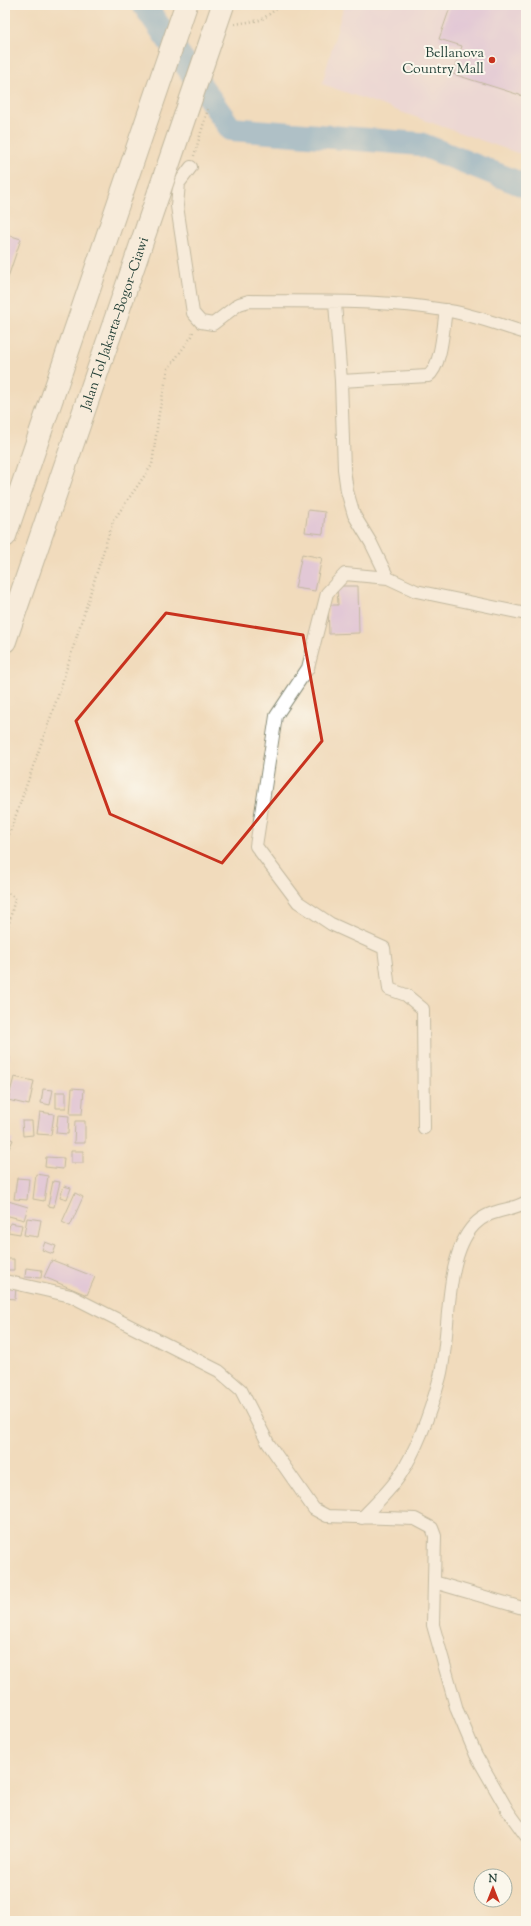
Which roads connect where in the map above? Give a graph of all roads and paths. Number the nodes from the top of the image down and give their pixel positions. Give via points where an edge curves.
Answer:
1 (186, 5) edge
2 (215, 5) edge
3 (282, 5) edge
4 (227, 8) edge
5 (232, 24) dead end
6 (208, 106) dead end
7 (196, 148) dead end
8 (191, 167) dead end
9 (335, 303) junction
10 (446, 310) junction
11 (196, 316) junction
12 (526, 333) edge
13 (341, 381) junction
14 (5, 536) edge
15 (388, 578) junction
16 (526, 614) edge
17 (5, 641) edge
18 (5, 846) edge
19 (5, 891) edge
20 (5, 940) edge
21 (424, 1128) dead end
22 (526, 1202) edge
23 (5, 1281) edge
24 (362, 1518) junction
25 (434, 1582) junction
26 (526, 1609) edge
27 (526, 1836) edge

1 - 14 highway
2 - 4 street
3 - 5 path via 261,20
4 - 17 highway, Jalan Tol Jakarta–Bogor–Ciawi, bridge via 159,192
6 - 7 path
8 - 11 street via 179,183 177,206 193,313
9 - 10 street via 405,305
9 - 11 street via 249,301 239,304 213,324 201,322
9 - 13 street
10 - 12 street
10 - 13 street via 438,364 431,374
11 - 18 path via 192,336 168,369 152,465 113,521 58,696
13 - 15 street via 347,491 354,515
15 - 16 street via 416,591
15 - 21 street via 345,574 326,593 308,668 276,716 256,846 298,902 332,924 384,948 389,989 406,995 423,1009
19 - 20 path via 15,898
22 - 24 street via 491,1213 474,1225 466,1237 453,1274 440,1376 426,1423 400,1476
23 - 24 street via 71,1296 219,1371 241,1390 268,1443 314,1509 327,1516
24 - 25 street via 415,1519 432,1528 435,1536
25 - 26 street
25 - 27 street via 433,1625 461,1721 476,1755 508,1811

